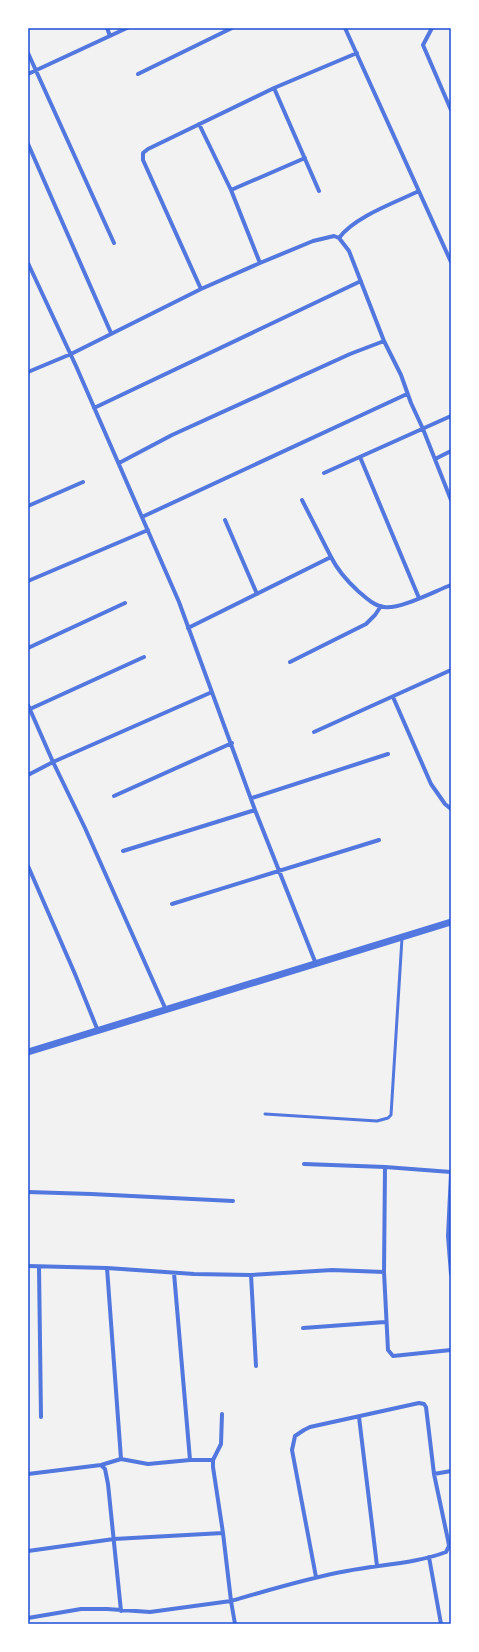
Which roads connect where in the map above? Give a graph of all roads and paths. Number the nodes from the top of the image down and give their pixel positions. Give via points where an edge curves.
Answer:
1 (107, 28) edge
2 (127, 28) edge
3 (232, 28) edge
4 (345, 28) edge
5 (432, 28) edge
6 (110, 36) junction
7 (357, 53) junction
8 (28, 54) edge
9 (36, 71) junction
10 (28, 74) edge
11 (138, 74) dead end
12 (274, 88) junction
13 (451, 110) edge
14 (199, 124) junction
15 (28, 144) edge
16 (305, 158) junction
17 (231, 190) junction
18 (319, 191) dead end
19 (419, 191) junction
20 (339, 238) junction
21 (114, 243) dead end
22 (451, 262) edge
23 (28, 263) edge
24 (260, 263) junction
25 (361, 282) junction
26 (201, 289) junction
27 (111, 333) junction
28 (384, 341) junction
29 (70, 354) junction
30 (28, 372) edge
31 (407, 394) junction
32 (94, 408) junction
33 (451, 416) edge
34 (423, 429) junction
35 (451, 451) edge
36 (360, 457) junction
37 (435, 459) junction
38 (119, 463) junction
39 (324, 473) dead end
40 (83, 482) dead end
41 (302, 500) dead end
42 (451, 500) edge
43 (28, 506) edge
44 (142, 517) junction
45 (225, 520) dead end
46 (148, 530) junction
47 (331, 557) junction
48 (28, 581) edge
49 (451, 585) edge
50 (257, 594) junction
51 (419, 598) junction
52 (125, 603) dead end
53 (381, 606) junction
54 (188, 628) junction
55 (28, 648) edge
56 (144, 657) dead end
57 (290, 662) dead end
58 (451, 670) edge
59 (212, 692) junction
60 (393, 697) junction
61 (29, 707) edge
62 (314, 732) dead end
63 (232, 743) junction
64 (388, 754) dead end
65 (53, 762) junction
66 (28, 775) edge
67 (114, 796) dead end
68 (252, 798) junction
69 (451, 809) edge
70 (255, 810) junction
71 (379, 840) dead end
72 (123, 851) dead end
73 (28, 866) edge
74 (279, 871) junction
75 (172, 904) dead end
76 (451, 922) edge
77 (402, 937) junction
78 (316, 964) junction
79 (166, 1010) junction
80 (98, 1031) junction
81 (28, 1052) edge
82 (265, 1114) dead end
83 (304, 1164) dead end
84 (385, 1167) junction
85 (451, 1172) edge
86 (28, 1192) edge
87 (233, 1201) dead end
88 (450, 1236) edge
89 (28, 1266) edge
90 (39, 1267) junction
91 (107, 1268) junction
92 (384, 1272) junction
93 (174, 1273) junction
94 (451, 1274) edge
95 (251, 1275) junction
96 (385, 1322) junction
97 (303, 1328) dead end
98 (451, 1350) edge
99 (256, 1366) dead end
100 (222, 1414) dead end
101 (41, 1416) dead end
102 (359, 1417) junction
103 (121, 1460) junction
104 (190, 1460) junction
105 (213, 1460) junction
106 (101, 1465) junction
107 (451, 1471) edge
108 (28, 1474) edge
109 (434, 1474) junction
110 (223, 1533) junction
111 (114, 1538) junction
112 (450, 1540) edge
113 (28, 1551) edge
114 (430, 1557) junction
115 (377, 1566) junction
116 (316, 1577) junction
117 (231, 1601) junction
118 (121, 1610) junction
119 (28, 1618) edge
120 (235, 1624) edge
121 (441, 1624) edge

1 - 6 street
2 - 6 street
3 - 11 street
4 - 7 street
5 - 13 street via 423,45
6 - 9 street
7 - 12 street
7 - 19 street
8 - 9 street
9 - 10 street
9 - 21 street
12 - 14 street
12 - 16 street
14 - 17 street
14 - 26 street via 148,149 143,153 143,160
15 - 27 street
16 - 17 street
16 - 18 street
17 - 24 street
19 - 20 street via 359,220
19 - 22 street
20 - 24 street via 334,236 313,241
20 - 25 street via 349,251
23 - 29 street
24 - 26 street
25 - 28 street
25 - 32 street
26 - 27 street
27 - 29 street
28 - 31 street via 401,375
28 - 38 street via 172,435
29 - 30 street
29 - 32 street
31 - 34 street
31 - 44 street
32 - 38 street
33 - 34 street
34 - 36 street
34 - 37 street
35 - 37 street
36 - 39 street
36 - 51 street
37 - 42 street
38 - 44 street
40 - 43 street
41 - 47 street
44 - 46 street
45 - 50 street
46 - 48 street
46 - 54 street
47 - 50 street
47 - 53 street via 345,579 369,600
49 - 51 street
50 - 54 street
51 - 53 street via 392,607
52 - 55 street
53 - 57 street via 366,624
54 - 59 street
56 - 61 street
58 - 60 street
59 - 63 street
59 - 65 street
60 - 62 street
60 - 69 street via 431,784
61 - 65 street
63 - 67 street
63 - 68 street
64 - 68 street
65 - 66 street
65 - 79 street
68 - 70 street
70 - 72 street
70 - 74 street
71 - 74 street
73 - 80 street via 76,974
74 - 75 street
74 - 78 street
76 - 77 street
77 - 78 street
77 - 82 lane via 392,1115 377,1121
78 - 79 street
79 - 80 street
80 - 81 street
83 - 84 street
84 - 85 street
84 - 92 street
85 - 88 street
86 - 87 street
88 - 94 street
89 - 90 street
90 - 91 street
90 - 101 street
91 - 93 street
91 - 103 street
92 - 95 street via 332,1270
92 - 96 street
93 - 95 street
93 - 104 street
95 - 99 street
96 - 97 street
96 - 98 street via 388,1350 394,1356
100 - 105 street via 222,1444
102 - 109 street via 419,1403 425,1405
102 - 115 street
102 - 116 street via 310,1427 296,1436 293,1442 292,1450
103 - 104 street via 148,1464
103 - 106 street
104 - 105 street
105 - 110 street
106 - 108 street
106 - 111 street via 105,1469 108,1484
107 - 109 street
109 - 112 street
110 - 111 street
110 - 117 street
111 - 113 street
111 - 118 street
112 - 114 street via 446,1552
114 - 115 street
114 - 121 street
115 - 116 street
116 - 117 street
117 - 118 street via 164,1611
117 - 120 street
118 - 119 street via 81,1609

